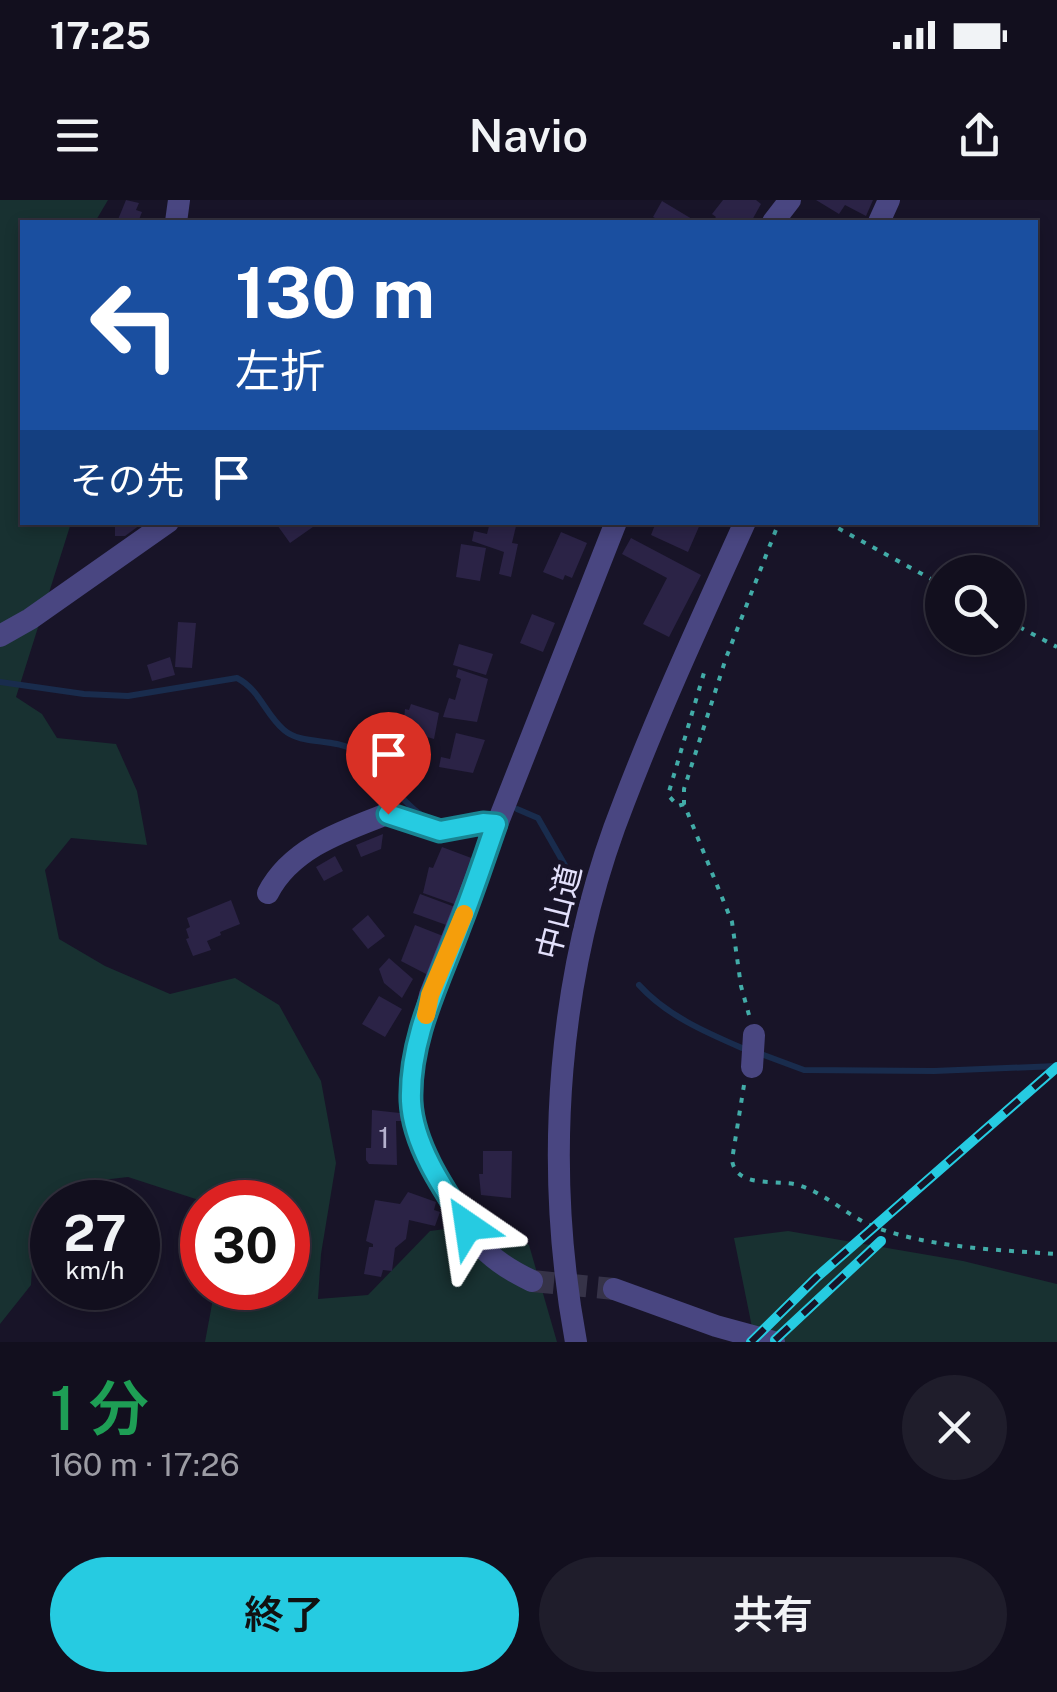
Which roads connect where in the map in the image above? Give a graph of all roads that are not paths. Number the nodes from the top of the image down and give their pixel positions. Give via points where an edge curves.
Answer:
1 (164, 525) edge
2 (615, 525) edge
3 (744, 525) edge
4 (0, 636) edge
5 (496, 824) junction
6 (268, 892) dead end
7 (754, 1035) road end
8 (752, 1067) road end
9 (532, 1281) tunnel mouth
10 (614, 1290) tunnel mouth
11 (576, 1342) edge
12 (774, 1342) edge

1 - 4 street
2 - 5 street
3 - 11 street, 中山道 via 622,804 585,929 561,1075 561,1230
5 - 6 street via 440,831 388,814 303,852
5 - 9 street via 430,995 411,1104 424,1150 473,1233 507,1270
7 - 8 street
10 - 12 street

